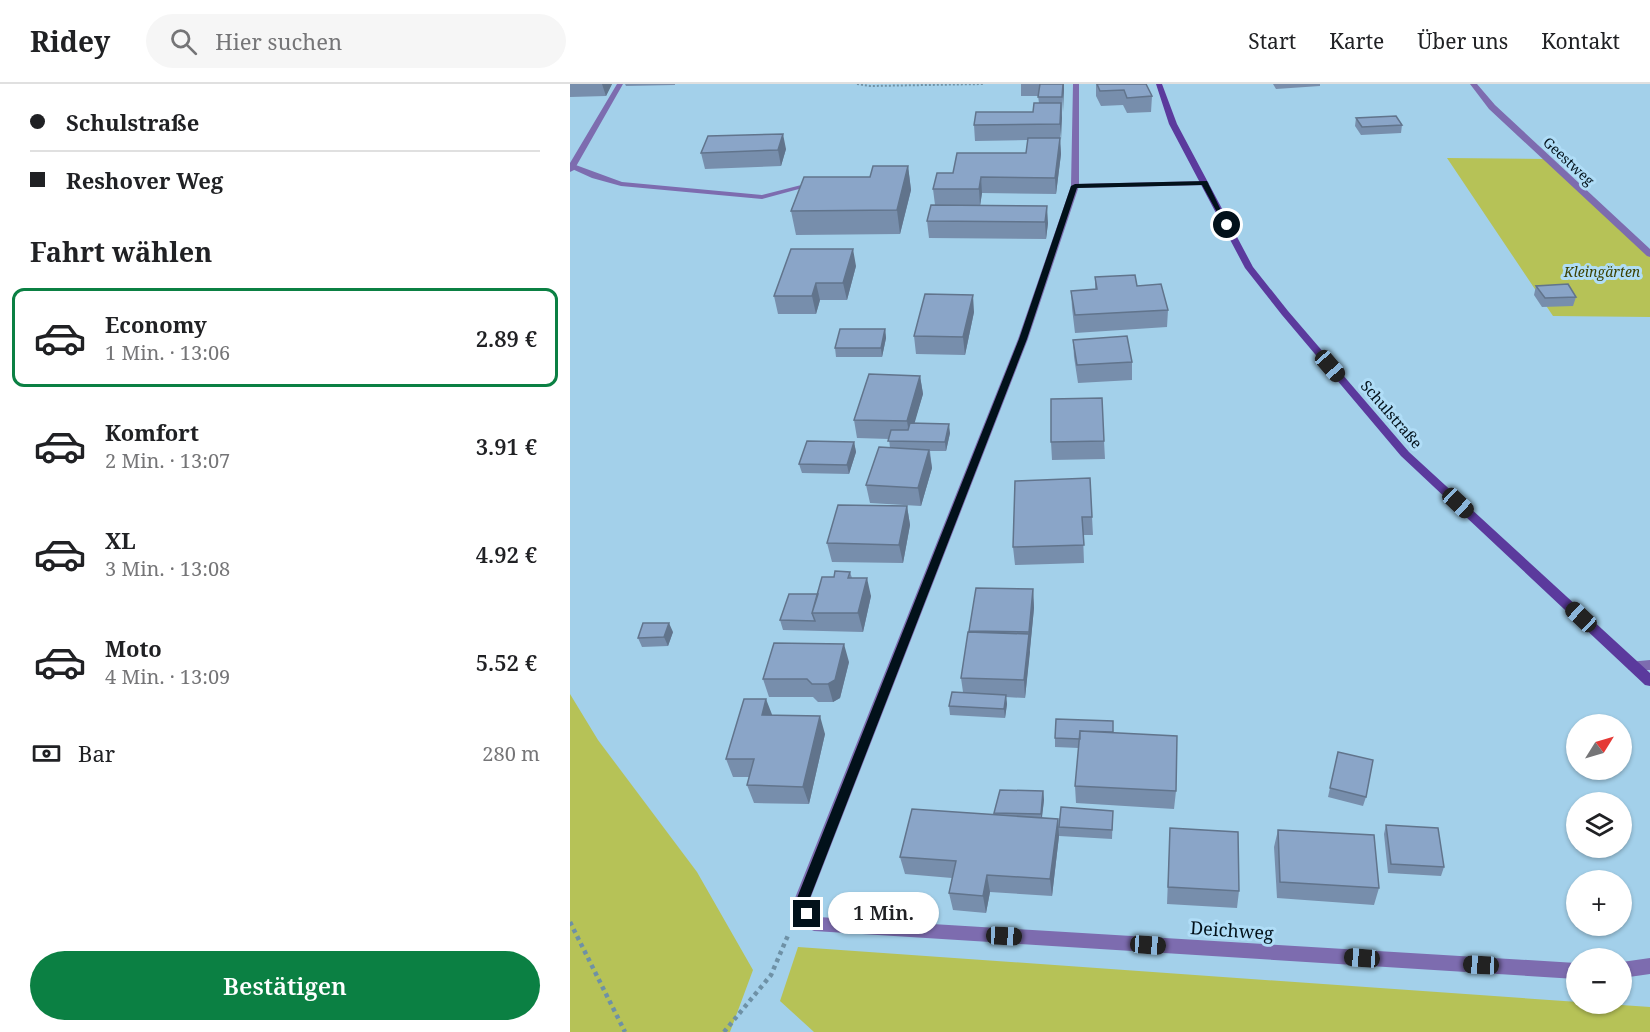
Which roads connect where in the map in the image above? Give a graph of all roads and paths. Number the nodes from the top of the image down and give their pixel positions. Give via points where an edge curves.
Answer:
1 (620, 84) edge
2 (857, 84) edge
3 (984, 84) edge
4 (1076, 84) edge
5 (1159, 84) edge
6 (1473, 84) edge
7 (571, 168) edge
8 (830, 182) edge
9 (1205, 183) junction
10 (1075, 186) junction
11 (1650, 254) edge
12 (1634, 666) junction
13 (1650, 666) edge
14 (1650, 681) edge
15 (801, 903) junction
16 (570, 922) edge
17 (1650, 966) edge
18 (1632, 969) edge
19 (1566, 970) edge
20 (626, 1032) edge
21 (724, 1032) edge

1 - 7 street
2 - 3 path
4 - 10 street
5 - 9 main road, Schulstraße via 1173,124
6 - 11 street, Geestweg via 1492,107
7 - 8 street via 621,184 762,197 809,183
9 - 10 street
9 - 12 main road, Schulstraße via 1249,268 1405,454
10 - 15 street via 1023,339
12 - 13 street
12 - 14 main road, Schulstraße
15 - 19 street, Deichweg via 814,924
15 - 21 path via 771,975
16 - 20 path
17 - 18 street

